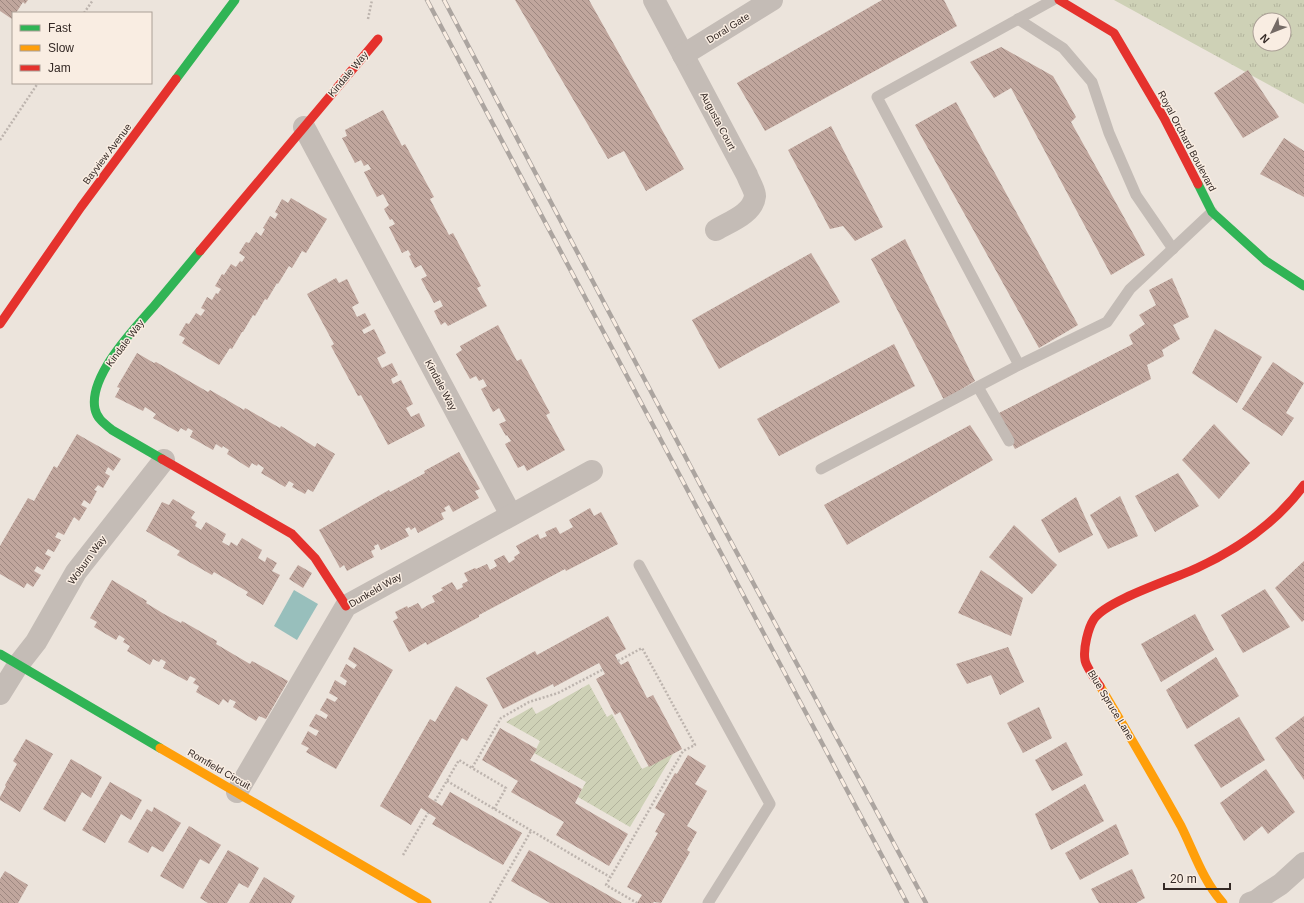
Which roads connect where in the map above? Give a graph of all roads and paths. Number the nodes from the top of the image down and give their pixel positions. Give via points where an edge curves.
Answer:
1 (93, 0) edge
2 (235, 0) edge
3 (654, 0) edge
4 (772, 0) edge
5 (1053, 0) edge
6 (1059, 0) edge
7 (85, 12) edge
8 (1018, 19) junction
9 (378, 39) dead end
10 (683, 55) junction
11 (37, 84) edge
12 (304, 127) junction
13 (0, 140) edge
14 (1212, 212) junction
15 (716, 230) dead end
16 (1173, 249) junction
17 (1304, 286) edge
18 (0, 324) edge
19 (1019, 365) junction
20 (978, 387) junction
21 (1009, 441) dead end
22 (164, 460) junction
23 (821, 469) dead end
24 (592, 471) dead end
25 (1304, 485) edge
26 (511, 515) junction
27 (639, 564) dead end
28 (346, 606) junction
29 (9, 660) edge
30 (618, 661) dead end
31 (602, 670) dead end
32 (0, 694) edge
33 (472, 768) junction
34 (446, 781) junction
35 (237, 792) junction
36 (435, 801) dead end
37 (494, 809) junction
38 (428, 813) dead end
39 (531, 831) junction
40 (404, 855) dead end
41 (1304, 863) edge
42 (610, 877) junction
43 (427, 903) edge
44 (490, 903) edge
45 (637, 903) edge
46 (708, 903) edge
47 (1223, 903) edge
48 (1250, 903) edge

1 - 7 path
2 - 18 street, Bayview Avenue via 82,207
3 - 10 street, Augusta Court
4 - 10 street, Doral Gate
5 - 8 lane
6 - 14 street, Royal Orchard Boulevard via 1114,33 1164,118
8 - 16 lane via 1063,48 1092,82 1136,196
8 - 19 lane via 877,97
9 - 12 street, Kindale Way
10 - 15 street, Augusta Court via 755,194 752,206
11 - 13 path
12 - 22 street, Kindale Way via 122,344 102,377 95,402 99,418 112,430
12 - 26 street, Kindale Way
14 - 16 lane
14 - 17 street, Royal Orchard Boulevard via 1266,261
16 - 19 lane via 1130,289 1107,322
19 - 20 lane
20 - 21 lane
20 - 23 lane
22 - 28 street, Kindale Way via 303,542 320,562
22 - 29 street, Woburn Way via 76,572 36,642
24 - 26 street, Dunkeld Way
25 - 47 street, Blue Spruce Lane via 1294,499 1270,522 1240,543 1209,562 1113,604 1097,615 1086,642 1085,661 1147,765 1181,827 1212,892
26 - 28 street, Dunkeld Way
27 - 46 lane via 770,804
28 - 35 street, Dunkeld Way
29 - 32 street, Woburn Way
29 - 35 street, Romfield Circuit
30 - 42 path via 642,648 694,745 684,751
31 - 33 path via 558,694 529,702 501,718
33 - 34 path via 459,760
33 - 37 path via 506,788
34 - 36 path
34 - 37 path
35 - 43 street, Romfield Circuit
37 - 39 path
38 - 40 path
39 - 42 path
39 - 44 path
41 - 48 street via 1281,884
42 - 45 path via 606,885

